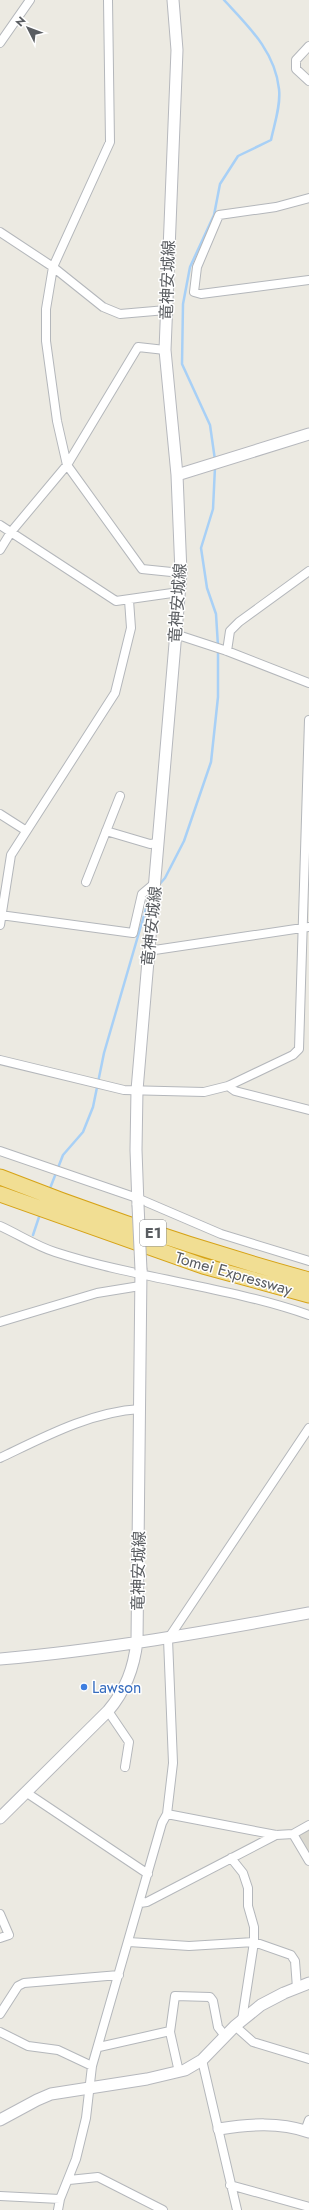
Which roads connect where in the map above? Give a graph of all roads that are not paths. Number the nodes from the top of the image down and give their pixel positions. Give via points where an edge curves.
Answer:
1 (30, 0) edge
2 (108, 0) edge
3 (173, 0) edge
4 (0, 43) edge
5 (309, 46) edge
6 (309, 81) edge
7 (309, 198) edge
8 (0, 232) edge
9 (52, 267) junction
10 (309, 280) edge
11 (166, 310) junction
12 (165, 350) junction
13 (309, 434) edge
14 (67, 465) junction
15 (177, 475) junction
16 (0, 525) edge
17 (11, 532) junction
18 (0, 550) edge
19 (309, 570) edge
20 (180, 573) junction
21 (180, 592) junction
22 (129, 600) junction
23 (175, 634) junction
24 (227, 651) junction
25 (309, 683) edge
26 (309, 720) edge
27 (120, 796) dead end
28 (0, 814) edge
29 (25, 830) junction
30 (106, 831) junction
31 (158, 843) junction
32 (86, 882) dead end
33 (155, 883) junction
34 (1, 915) edge
35 (0, 925) edge
36 (306, 927) edge
37 (148, 951) junction
38 (0, 1060) edge
39 (228, 1086) junction
40 (137, 1090) junction
41 (309, 1110) edge
42 (0, 1151) edge
43 (0, 1177) edge
44 (0, 1194) edge
45 (138, 1202) junction
46 (0, 1226) edge
47 (309, 1261) edge
48 (141, 1277) junction
49 (309, 1280) edge
50 (309, 1295) edge
51 (309, 1315) edge
52 (0, 1322) edge
53 (140, 1409) junction
54 (309, 1428) edge
55 (0, 1458) edge
56 (309, 1613) edge
57 (168, 1638) junction
58 (137, 1641) junction
59 (0, 1659) edge
60 (108, 1711) junction
61 (125, 1767) dead end
62 (27, 1793) junction
63 (167, 1814) junction
64 (0, 1818) edge
65 (309, 1825) edge
66 (293, 1834) junction
67 (276, 1835) junction
68 (231, 1858) junction
69 (309, 1861) edge
70 (148, 1874) junction
71 (140, 1903) junction
72 (0, 1914) edge
73 (0, 1938) edge
74 (129, 1942) junction
75 (254, 1942) junction
76 (119, 1975) junction
77 (309, 1983) edge
78 (297, 1988) junction
79 (0, 2014) edge
80 (238, 2023) junction
81 (170, 2031) junction
82 (0, 2032) edge
83 (225, 2036) junction
84 (99, 2047) junction
85 (309, 2059) edge
86 (202, 2060) junction
87 (92, 2066) junction
88 (179, 2072) junction
89 (90, 2089) junction
90 (0, 2120) edge
91 (309, 2120) edge
92 (219, 2129) junction
93 (307, 2131) edge
94 (69, 2180) junction
95 (230, 2185) junction
96 (0, 2196) edge
97 (60, 2198) junction
98 (309, 2207) edge
99 (58, 2210) edge
100 (163, 2210) edge
101 (237, 2210) edge

1 - 4 street
2 - 9 street via 110,142
3 - 11 street, 竜神安城線 via 177,50
5 - 6 street via 296,60 296,69
7 - 10 street via 276,207 219,215 198,263 194,292 201,294
8 - 9 street
9 - 11 street via 103,307 120,314
9 - 14 street via 46,309 46,341 57,421
11 - 12 street, 竜神安城線
12 - 14 street via 138,347
12 - 15 street, 竜神安城線
13 - 15 street
14 - 17 street
14 - 20 street via 142,569
15 - 20 street, 竜神安城線
16 - 17 street
17 - 18 street
17 - 22 street via 116,601
19 - 24 street via 234,626 230,631
20 - 21 street, 竜神安城線
21 - 22 street
21 - 23 street, 竜神安城線
22 - 29 street via 131,628 115,693
23 - 24 street
23 - 31 street, 竜神安城線
24 - 25 street
26 - 36 street
27 - 30 street
28 - 29 street
29 - 34 street via 11,855
30 - 31 street via 150,844
30 - 32 street
31 - 33 street, 竜神安城線
33 - 34 street via 142,894 133,933
33 - 37 street, 竜神安城線
34 - 35 street
36 - 37 street
36 - 39 street via 299,1049 293,1055
37 - 40 street, 竜神安城線
38 - 40 street via 124,1090
39 - 40 street via 204,1092
39 - 41 street via 235,1091
40 - 45 street, 竜神安城線
42 - 45 street
43 - 49 highway, Tomei Expressway / E1 via 197,1248
44 - 50 highway, Tomei Expressway / E1 via 203,1266
45 - 47 street via 221,1234
45 - 48 street, 竜神安城線, bridge
46 - 48 street via 54,1252
48 - 51 street via 239,1295
48 - 52 street
48 - 53 street, 竜神安城線
53 - 55 street via 119,1410 67,1427
53 - 58 street, 竜神安城線
54 - 57 street
56 - 57 street
57 - 58 street
57 - 63 street via 173,1763
58 - 59 street via 60,1654
58 - 60 street, 竜神安城線 via 135,1663 129,1679 118,1700
60 - 61 street via 129,1742
60 - 62 street, 竜神安城線
62 - 64 street, 竜神安城線
62 - 70 street
63 - 67 street
63 - 70 street via 162,1823
65 - 66 street
66 - 67 street
66 - 69 street
67 - 68 street
68 - 71 street via 147,1902
68 - 75 street via 243,1873 248,1888
70 - 71 street
71 - 74 street
72 - 73 street via 9,1935
74 - 75 street via 189,1946
74 - 76 street
75 - 78 street via 291,1955 295,1961
75 - 80 street
76 - 79 street via 24,1983 18,1986
76 - 84 street
77 - 78 street
78 - 80 street via 261,2005
80 - 83 street
80 - 85 street via 253,2042
81 - 83 street via 175,1996 210,1997 213,2000 218,2027
81 - 84 street
81 - 88 street
82 - 87 street via 28,2046 58,2050
83 - 86 street
84 - 87 street
86 - 88 street
86 - 92 street
87 - 89 street
88 - 89 street
89 - 90 street via 51,2094
89 - 94 street via 86,2118
91 - 93 street
92 - 93 street via 250,2124
92 - 95 street
94 - 97 street
94 - 100 street via 98,2177
95 - 98 street
95 - 101 street
96 - 97 street
97 - 99 street

